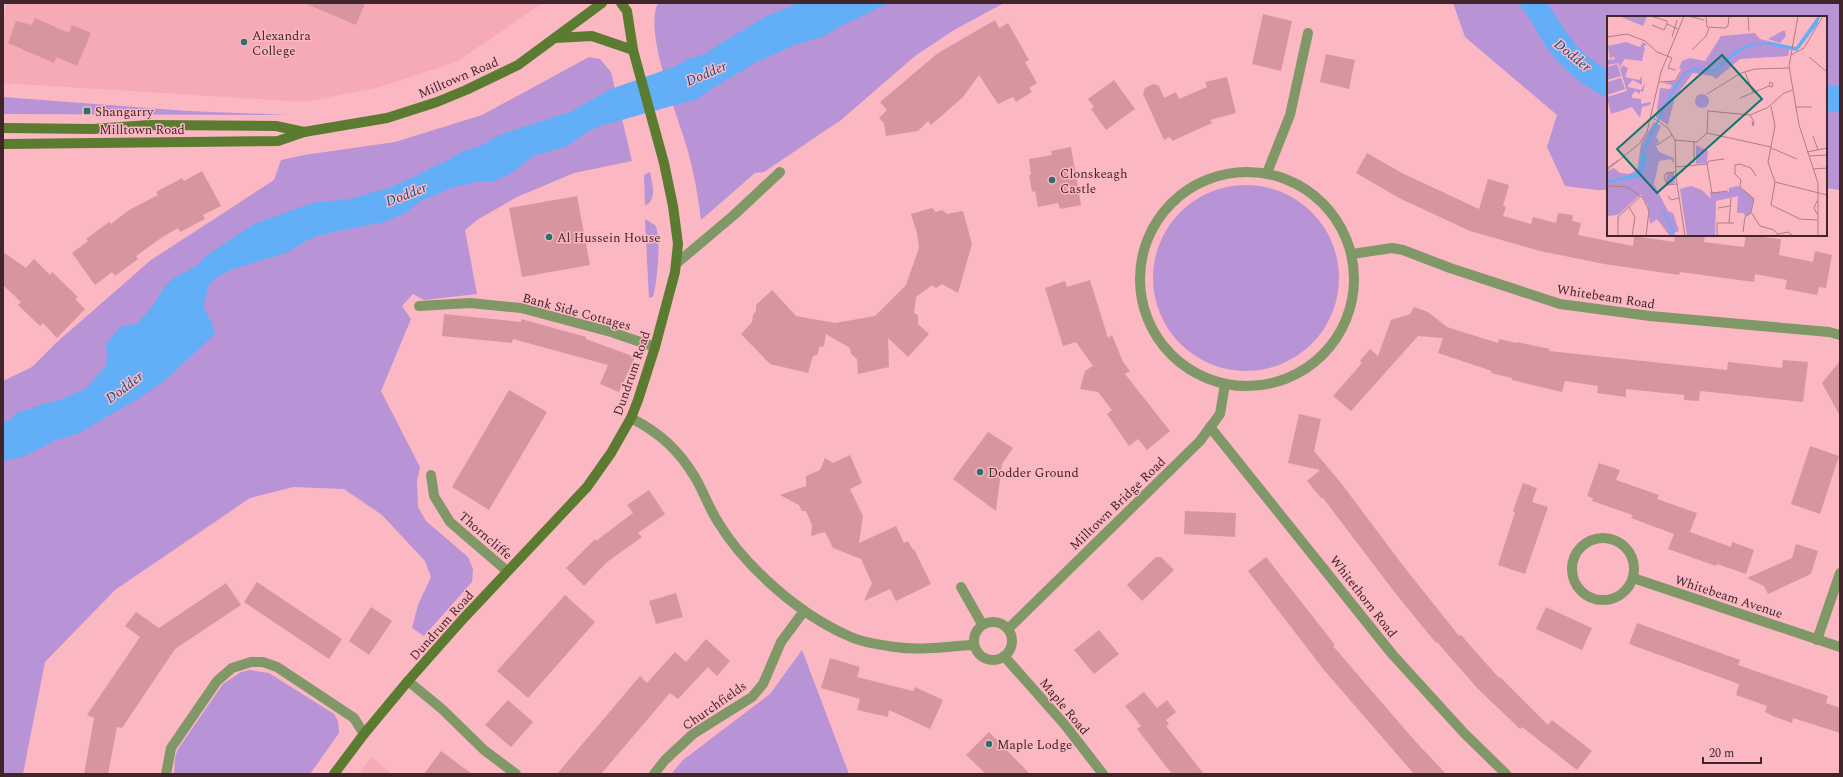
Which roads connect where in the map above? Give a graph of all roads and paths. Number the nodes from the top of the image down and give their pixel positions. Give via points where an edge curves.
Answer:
1 (602, 3) edge
2 (621, 3) edge
3 (1308, 33) dead end
4 (555, 38) junction
5 (633, 50) junction
6 (3, 128) edge
7 (94, 129) junction
8 (304, 132) junction
9 (94, 142) junction
10 (3, 144) edge
11 (780, 172) dead end
12 (1267, 173) junction
13 (1352, 254) junction
14 (677, 263) junction
15 (419, 306) dead end
16 (1840, 336) edge
17 (655, 347) junction
18 (1225, 384) junction
19 (631, 418) junction
20 (1210, 427) junction
21 (431, 475) dead end
22 (507, 571) junction
23 (1840, 573) edge
24 (1633, 578) junction
25 (961, 587) dead end
26 (804, 611) junction
27 (982, 624) junction
28 (1008, 629) junction
29 (1817, 640) junction
30 (974, 645) junction
31 (1840, 648) edge
32 (1004, 656) junction
33 (408, 681) junction
34 (364, 734) junction
35 (166, 774) edge
36 (334, 774) edge
37 (516, 774) edge
38 (654, 774) edge
39 (1104, 774) edge
40 (1506, 774) edge

1 - 4 main road, Milltown Road
2 - 5 main road, Dundrum Road via 627,11
3 - 12 street via 1290,115
4 - 5 main road via 592,36
4 - 8 main road, Milltown Road via 518,65 437,102 387,118
5 - 14 main road, Dundrum Road via 664,163 675,218
6 - 7 main road, Milltown Road
7 - 8 main road, Milltown Road via 149,125 276,126
7 - 9 main road
8 - 9 main road, Milltown Road via 278,140
9 - 10 main road, Milltown Road
11 - 14 street
12 - 13 street via 1296,183 1322,201 1340,225
12 - 18 street via 1234,172 1202,180 1187,189 1173,199 1152,225 1140,257 1139,291 1148,323 1167,351 1182,364 1193,372
13 - 16 street, Whitebeam Road via 1392,248 1403,250 1560,304 1650,316 1829,332
13 - 18 street via 1354,281 1351,308 1340,332 1324,354 1303,371 1278,382 1252,387
14 - 17 main road, Dundrum Road
15 - 17 street, Bank Side Cottages via 470,303 521,308 611,332
17 - 19 main road, Dundrum Road
18 - 20 street, Milltown Bridge Road via 1220,414
19 - 22 main road, Dundrum Road via 596,476
19 - 26 street via 653,430 684,460 718,523 737,548 757,571
20 - 28 street, Milltown Bridge Road via 1200,441
20 - 40 street, Whitethorn Road via 1392,654 1464,734
21 - 22 street, Thorncliffe via 434,496 450,522
22 - 33 main road, Dundrum Road
23 - 29 street
24 - 24 street via 1634,567 1629,552 1616,541 1606,538 1595,538 1585,543 1577,550 1572,560 1573,580 1585,595 1594,600 1614,599 1629,587
24 - 29 street, Whitebeam Avenue
25 - 27 street
26 - 30 street via 847,635 875,643 914,648
26 - 38 street, Churchfields via 781,642 762,684 752,697 693,734 664,760
27 - 28 street via 999,622
27 - 30 street via 974,633
28 - 32 street via 1012,640
29 - 31 street, Whitebeam Avenue
30 - 32 street via 980,656 986,659
32 - 39 street, Maple Road
33 - 34 main road, Dundrum Road
33 - 37 street via 442,709 484,750
34 - 35 street via 354,718 277,667 263,662 251,662 232,668 217,681 171,748
34 - 36 main road, Dundrum Road

